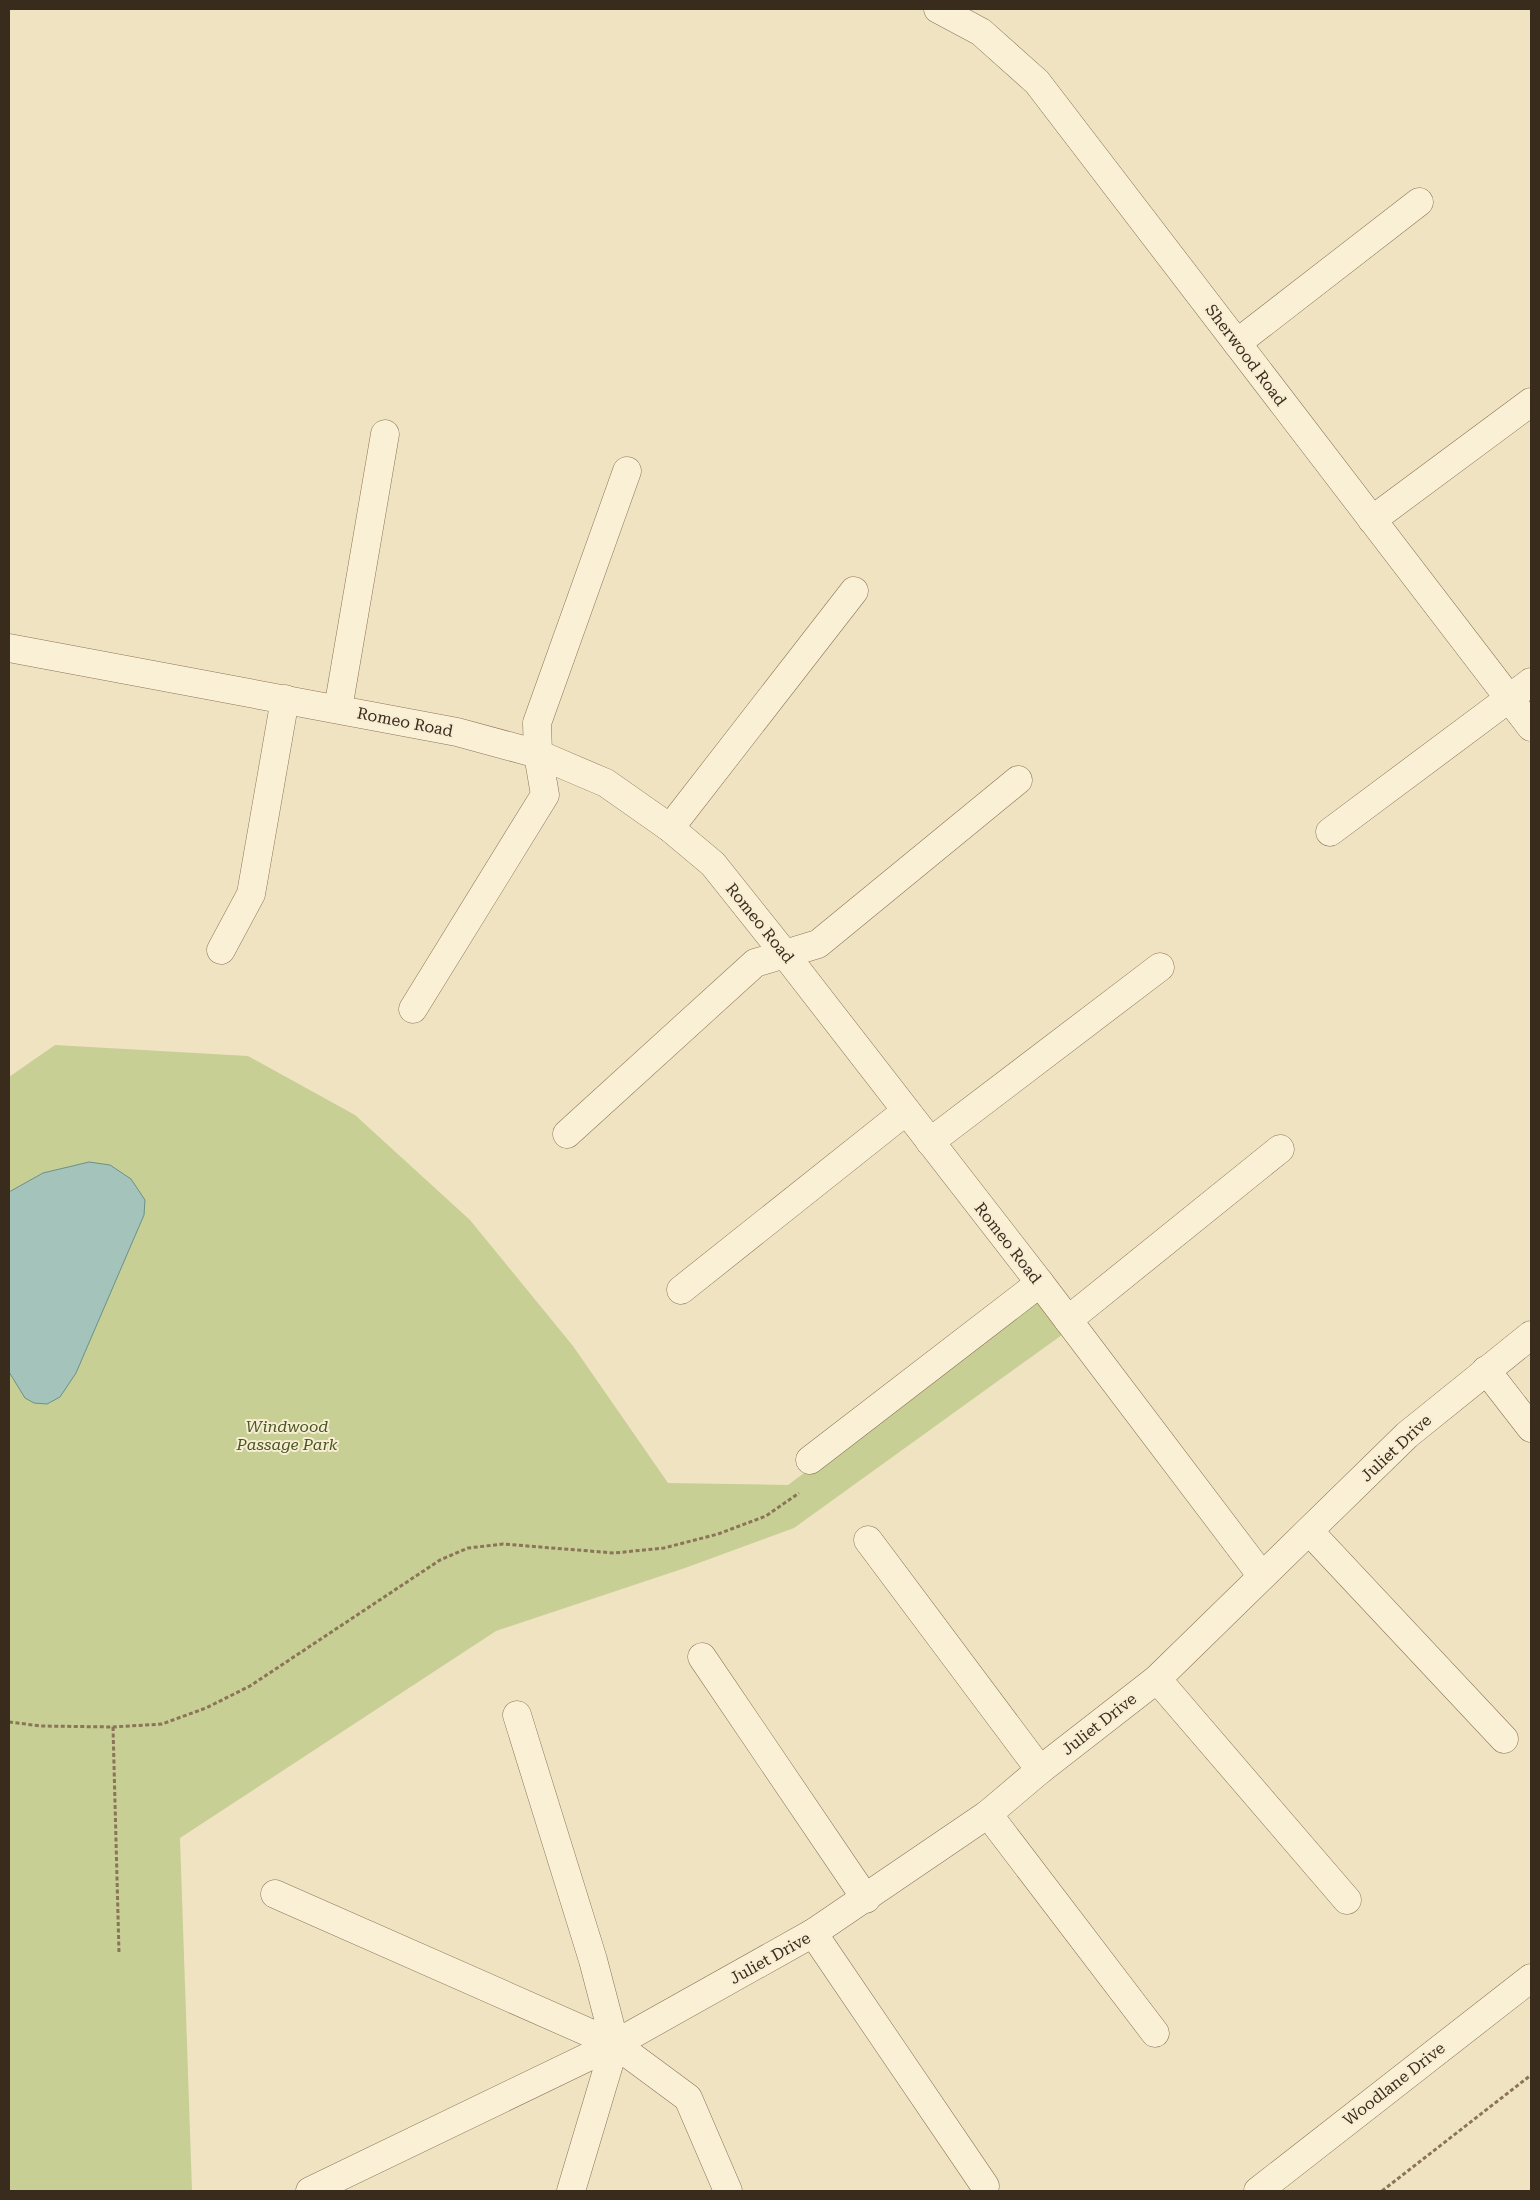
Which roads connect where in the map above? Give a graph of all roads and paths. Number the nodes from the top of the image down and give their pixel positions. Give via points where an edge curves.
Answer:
1 (938, 9) edge
2 (1419, 202) dead end
3 (1237, 343) junction
4 (1531, 402) edge
5 (385, 434) dead end
6 (627, 471) dead end
7 (1372, 520) junction
8 (854, 591) dead end
9 (9, 648) edge
10 (1531, 682) edge
11 (285, 699) junction
12 (1509, 699) junction
13 (338, 709) junction
14 (1531, 727) edge
15 (538, 754) junction
16 (1018, 780) dead end
17 (670, 828) junction
18 (1330, 832) dead end
19 (221, 950) dead end
20 (784, 953) junction
21 (1160, 967) dead end
22 (413, 1009) dead end
23 (906, 1111) junction
24 (567, 1134) dead end
25 (930, 1142) junction
26 (1280, 1149) dead end
27 (1040, 1283) junction
28 (681, 1290) dead end
29 (1068, 1320) junction
30 (1531, 1335) edge
31 (1486, 1370) junction
32 (1531, 1428) edge
33 (810, 1460) dead end
34 (805, 1489) dead end
35 (1309, 1531) junction
36 (868, 1540) dead end
37 (1262, 1576) junction
38 (702, 1657) dead end
39 (1157, 1679) junction
40 (517, 1715) dead end
41 (9, 1722) edge
42 (113, 1727) junction
43 (1504, 1738) dead end
44 (1040, 1770) junction
45 (988, 1814) junction
46 (275, 1894) dead end
47 (866, 1898) junction
48 (1347, 1900) dead end
49 (813, 1933) junction
50 (119, 1953) dead end
51 (1531, 1978) edge
52 (1154, 2033) dead end
53 (615, 2044) junction
54 (1531, 2075) edge
55 (985, 2186) dead end
56 (1269, 2188) edge
57 (310, 2191) edge
58 (571, 2191) edge
59 (728, 2191) edge
60 (1382, 2191) edge

1 - 3 street, Sherwood Road via 980,32 1037,82
2 - 3 street
3 - 7 street, Sherwood Road
4 - 7 street
5 - 13 street
6 - 15 street via 538,723
7 - 12 street, Sherwood Road
8 - 17 street
9 - 11 street, Romeo Road
10 - 12 street
11 - 13 street, Romeo Road
11 - 19 street via 251,894
12 - 14 street, Sherwood Road
12 - 18 street
13 - 15 street, Romeo Road via 457,732
15 - 17 street, Romeo Road via 606,783
15 - 22 street via 545,795
16 - 20 street via 818,944
17 - 20 street, Romeo Road via 713,864
20 - 23 street, Romeo Road
20 - 24 street via 755,963
21 - 25 street
23 - 25 street, Romeo Road
23 - 28 street
25 - 27 street, Romeo Road
26 - 29 street
27 - 29 street, Romeo Road
27 - 33 street
29 - 37 street, Romeo Road
30 - 31 street, Juliet Drive
31 - 32 street
31 - 35 street, Juliet Drive via 1407,1435
34 - 42 path via 766,1516 718,1534 664,1548 614,1553 503,1544 468,1548 440,1560 250,1686 206,1708 162,1724
35 - 37 street, Juliet Drive
35 - 43 street
36 - 44 street
37 - 39 street, Juliet Drive
38 - 47 street
39 - 44 street, Juliet Drive
39 - 48 street
40 - 53 street via 594,1960
41 - 42 path
42 - 50 path
44 - 45 street, Juliet Drive
45 - 47 street, Juliet Drive
45 - 52 street
46 - 53 street
47 - 49 street, Juliet Drive
49 - 53 street, Juliet Drive
49 - 55 street
51 - 56 street, Woodlane Drive
53 - 57 street, Juliet Drive
53 - 58 street
53 - 59 street via 688,2098
54 - 60 path

